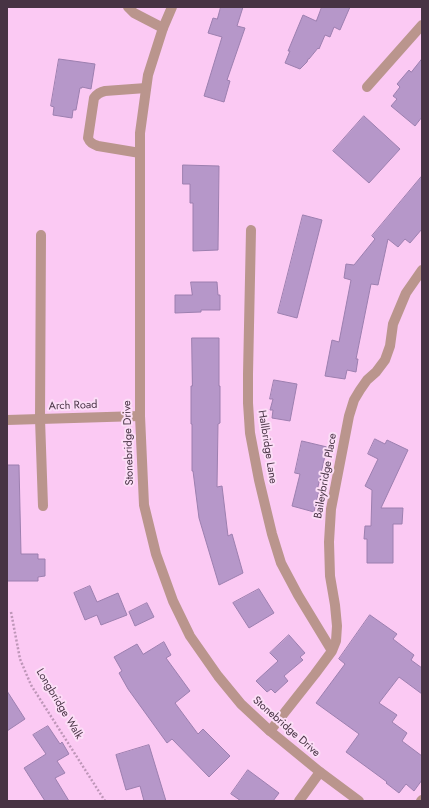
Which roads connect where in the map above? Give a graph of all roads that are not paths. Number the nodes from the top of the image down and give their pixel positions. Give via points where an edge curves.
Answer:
1 (128, 7) edge
2 (172, 7) edge
3 (422, 25) edge
4 (163, 28) junction
5 (367, 87) dead end
6 (146, 88) junction
7 (140, 153) junction
8 (252, 230) dead end
9 (40, 235) dead end
10 (422, 270) edge
11 (140, 416) junction
12 (40, 419) junction
13 (7, 420) edge
14 (43, 506) dead end
15 (332, 651) junction
16 (270, 731) junction
17 (320, 772) junction
18 (299, 801) edge
19 (359, 801) edge

1 - 4 street via 134,13
2 - 4 street, Stonebridge Drive
3 - 5 street
4 - 6 street, Stonebridge Drive
6 - 7 street, Stonebridge Drive
6 - 7 street via 105,91 96,95 88,138 92,144 98,146
7 - 11 street, Stonebridge Drive
8 - 15 street, Hallbridge Lane via 248,340 250,433 268,519 281,563
9 - 12 street
10 - 15 street, Baileybridge Place via 406,293 393,324 385,360 360,390 349,416 330,516 330,576 337,626
11 - 12 street, Arch Road
11 - 16 street, Stonebridge Drive via 144,505 156,554 173,601 190,636 218,676 241,704
12 - 13 street, Arch Road
12 - 14 street
15 - 16 street, Baileybridge Place
16 - 17 street, Stonebridge Drive
17 - 18 street
17 - 19 street, Stonebridge Drive

